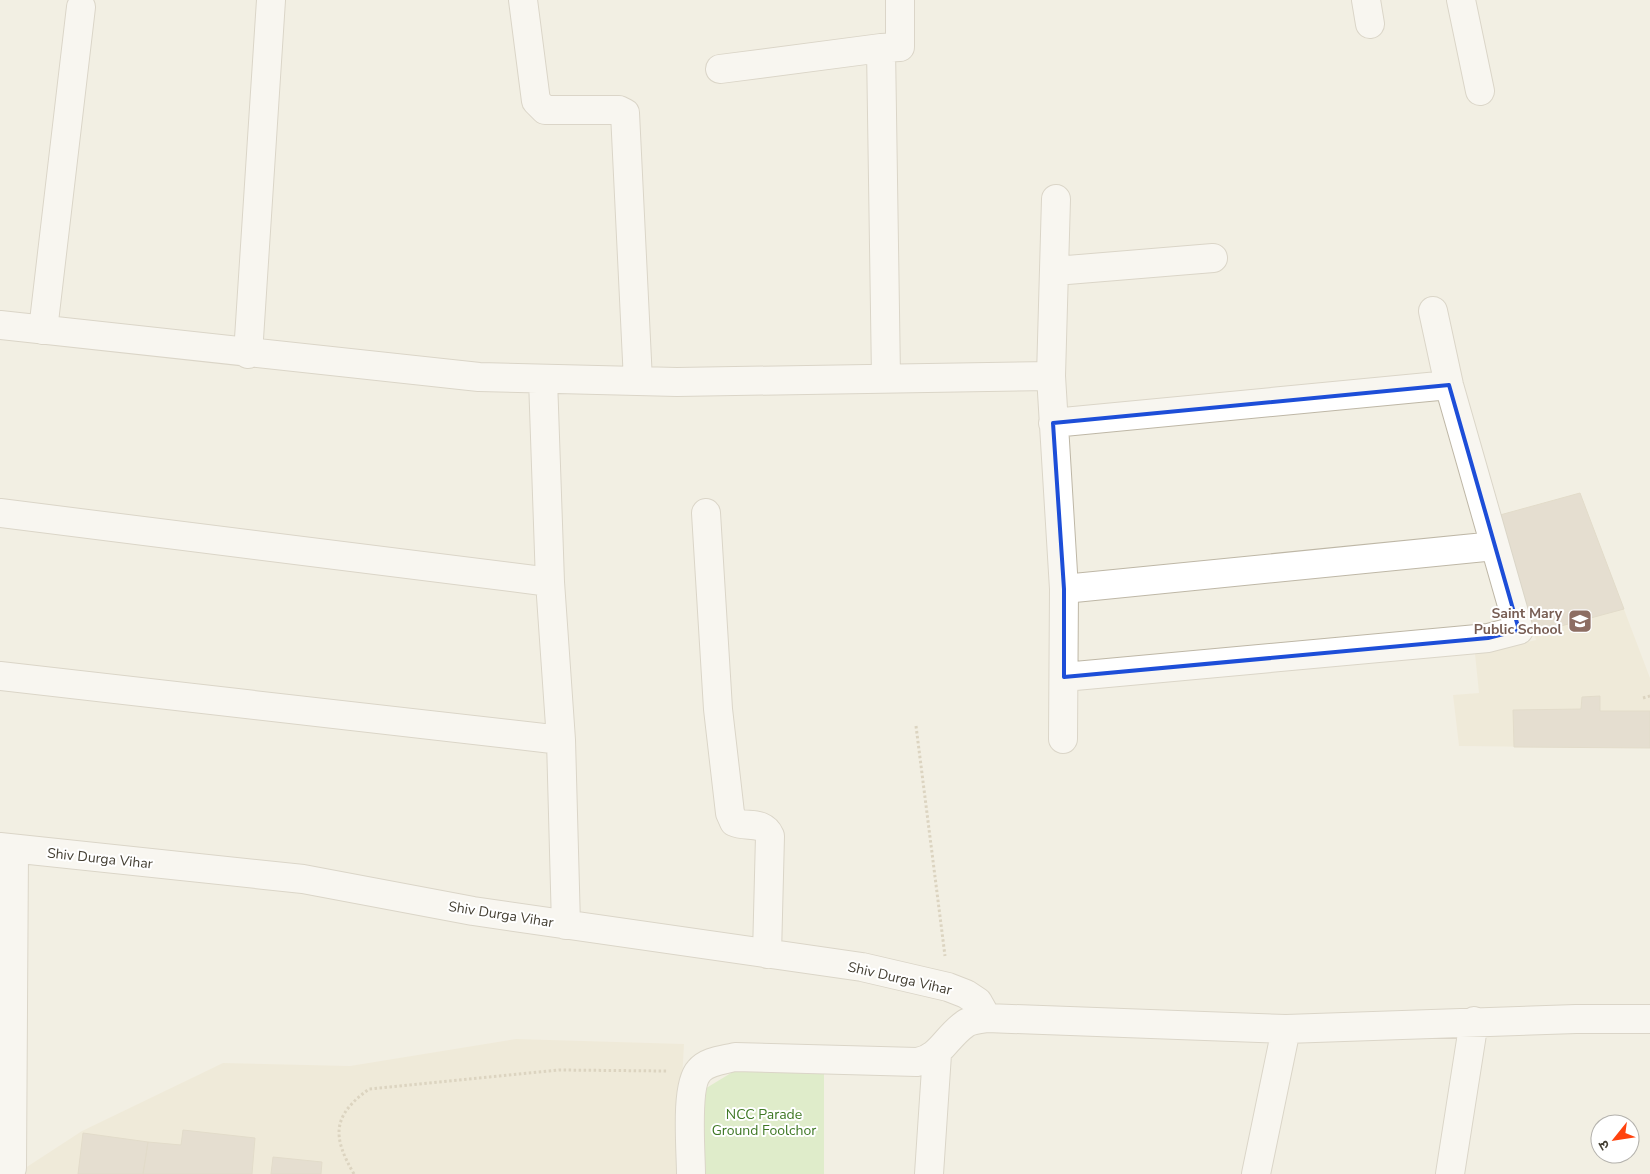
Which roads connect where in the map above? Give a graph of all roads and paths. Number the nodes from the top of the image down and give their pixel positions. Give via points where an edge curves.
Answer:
1 (271, 0) edge
2 (523, 0) edge
3 (900, 0) edge
4 (1461, 0) edge
5 (81, 7) dead end
6 (881, 48) junction
7 (720, 69) dead end
8 (1480, 91) dead end
9 (1056, 199) dead end
10 (1213, 258) dead end
11 (1055, 271) junction
12 (1433, 311) dead end
13 (0, 325) edge
14 (43, 330) junction
15 (248, 354) junction
16 (1051, 376) junction
17 (886, 377) junction
18 (543, 379) junction
19 (638, 381) junction
20 (1449, 385) junction
21 (1053, 423) junction
22 (0, 513) edge
23 (706, 513) dead end
24 (1495, 546) junction
25 (550, 582) junction
26 (1064, 589) junction
27 (0, 676) edge
28 (1064, 677) junction
29 (1650, 696) edge
30 (1643, 698) dead end
31 (916, 726) dead end
32 (1063, 739) dead end
33 (561, 740) junction
34 (7, 848) edge
35 (566, 925) junction
36 (767, 954) junction
37 (948, 987) junction
38 (987, 1018) junction
39 (1650, 1019) edge
40 (1474, 1022) junction
41 (1286, 1029) junction
42 (937, 1054) junction
43 (698, 1071) junction
44 (12, 1168) dead end
45 (354, 1174) edge
46 (691, 1174) edge
47 (929, 1174) edge
48 (1256, 1174) edge
49 (1450, 1174) edge

1 - 15 street
2 - 19 street via 536,101 540,106 545,110 619,110 625,113
3 - 6 street via 900,47
4 - 8 street
5 - 14 street
6 - 7 street
6 - 17 street
9 - 11 street
10 - 11 street
11 - 16 street
12 - 20 street
13 - 14 street
14 - 15 street
15 - 18 street via 479,377
16 - 17 street
16 - 21 street
17 - 19 street
18 - 19 street
18 - 25 street
20 - 21 street
20 - 24 street
21 - 26 street
22 - 25 street
23 - 36 street via 718,709 730,814 734,822 761,826 770,836
24 - 26 street
24 - 28 street via 1520,630 1488,638
25 - 33 street
26 - 28 street
27 - 33 street
28 - 32 street
29 - 30 path
31 - 37 path
33 - 35 street
34 - 35 street, Shiv Durga Vihar via 303,879
34 - 44 street
35 - 36 street, Shiv Durga Vihar
36 - 37 street, Shiv Durga Vihar via 862,967
37 - 38 street, Shiv Durga Vihar via 978,1002
38 - 41 street
38 - 42 street via 966,1023
39 - 40 street
40 - 41 street
40 - 49 street
41 - 48 street
42 - 43 street via 917,1062 735,1057 711,1063
42 - 47 street
43 - 45 path via 559,1070 369,1090 352,1102 338,1128 341,1151
43 - 46 street via 691,1092

